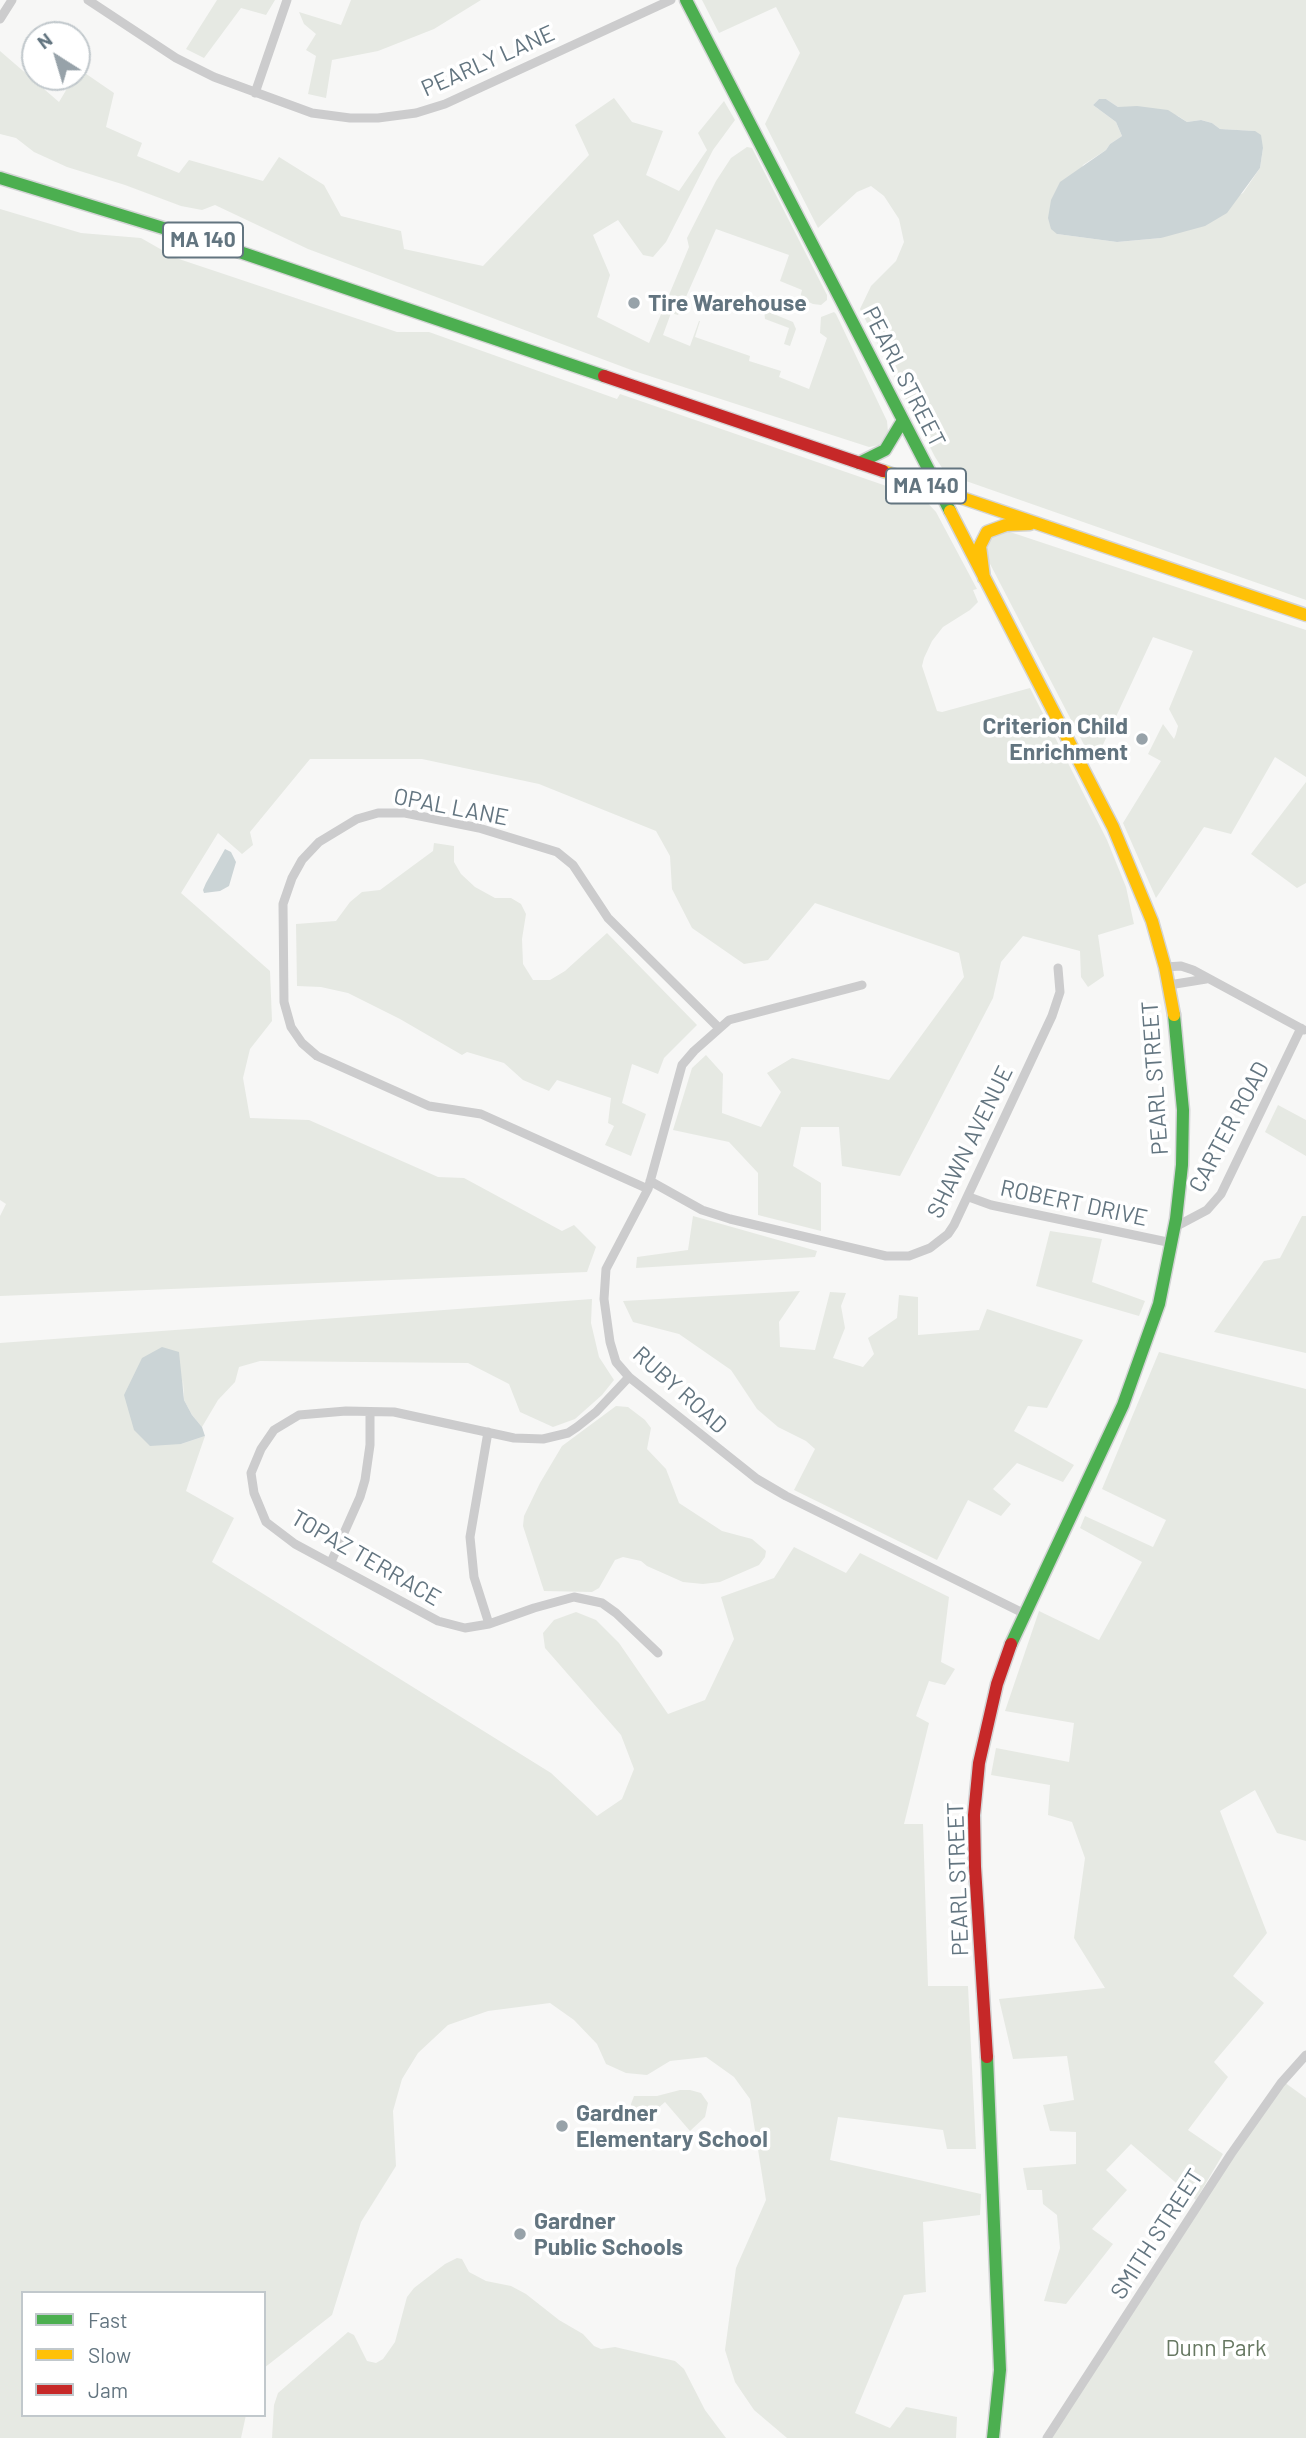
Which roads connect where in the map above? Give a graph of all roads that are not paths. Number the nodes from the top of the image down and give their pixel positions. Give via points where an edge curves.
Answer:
1 (12, 0) edge
2 (88, 0) edge
3 (288, 0) edge
4 (671, 0) edge
5 (686, 0) edge
6 (0, 19) edge
7 (255, 93) junction
8 (0, 178) edge
9 (903, 420) junction
10 (859, 463) junction
11 (938, 490) junction
12 (1041, 525) junction
13 (984, 578) junction
14 (1306, 615) edge
15 (1165, 967) junction
16 (1058, 968) dead end
17 (1211, 980) junction
18 (862, 985) dead end
19 (1168, 985) junction
20 (719, 1027) junction
21 (1303, 1030) edge
22 (649, 1185) junction
23 (969, 1197) junction
24 (1175, 1227) junction
25 (1172, 1242) junction
26 (629, 1377) junction
27 (370, 1412) junction
28 (488, 1432) junction
29 (331, 1562) junction
30 (1023, 1613) junction
31 (489, 1624) junction
32 (658, 1653) dead end
33 (1306, 2055) edge
34 (993, 2438) edge
35 (1047, 2438) edge

1 - 6 street
2 - 7 street, PEARLY LANE via 193,68
3 - 7 street
4 - 7 street, PEARLY LANE via 416,113 378,118 331,116
5 - 9 main road, PEARL STREET
8 - 10 main road, MA 140 via 225,247
9 - 10 main road via 885,450
9 - 11 main road, PEARL STREET
10 - 11 main road, MA 140
11 - 12 main road, MA 140
11 - 13 main road, PEARL STREET
12 - 13 main road via 1006,525 987,532 980,546
12 - 14 main road, MA 140
13 - 15 main road, PEARL STREET via 1113,827 1146,903
15 - 17 street via 1181,966
15 - 19 main road, PEARL STREET
16 - 23 street, SHAWN AVENUE via 1057,1004
17 - 19 street
17 - 21 street
18 - 20 street, RUBY ROAD via 739,1016
19 - 24 main road, PEARL STREET via 1182,1110
20 - 22 street, RUBY ROAD via 682,1065
20 - 22 street, OPAL LANE via 608,918 573,865 557,852 479,828 405,813 378,813 326,837 302,860 292,878 283,904 284,1002 291,1027 317,1056 429,1106 481,1114
21 - 24 street, CARTER ROAD via 1221,1194 1207,1210
22 - 23 street, SHAWN AVENUE via 730,1219 898,1257 920,1253 940,1242
22 - 26 street, RUBY ROAD via 605,1277 610,1342 616,1362
23 - 25 street, ROBERT DRIVE
24 - 25 main road, PEARL STREET
25 - 30 main road, PEARL STREET via 1159,1304 1135,1375
26 - 28 street, TOPAZ TERRACE via 568,1433 543,1439
26 - 30 street, RUBY ROAD via 766,1484
27 - 28 street, TOPAZ TERRACE via 394,1412
27 - 29 street via 365,1480
27 - 29 street, TOPAZ TERRACE via 299,1415 274,1430 251,1473 266,1522 295,1544
28 - 31 street via 470,1537 474,1577
29 - 31 street, TOPAZ TERRACE via 438,1621 465,1628
30 - 34 main road, PEARL STREET via 990,1713 974,1815 1000,2370
31 - 32 street, TOPAZ TERRACE via 574,1597 602,1603
33 - 35 street, SMITH STREET via 1231,2154

